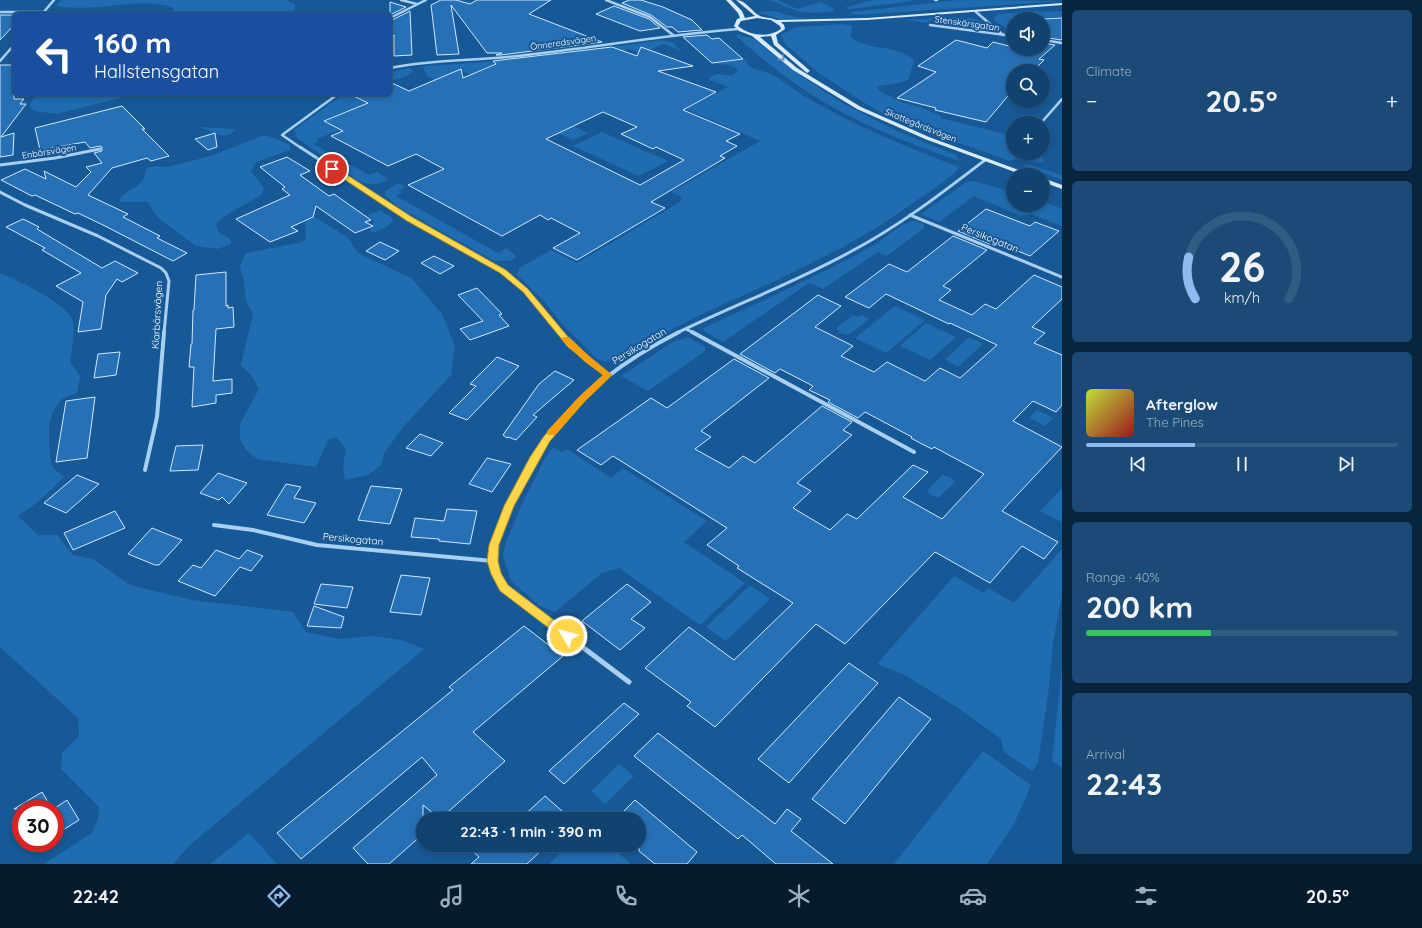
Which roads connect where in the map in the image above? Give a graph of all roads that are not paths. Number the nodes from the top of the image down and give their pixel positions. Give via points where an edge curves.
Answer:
1 (54, 0) edge
2 (401, 0) edge
3 (426, 0) edge
4 (606, 0) edge
5 (728, 0) edge
6 (738, 0) edge
7 (417, 4) junction
8 (1062, 4) edge
9 (0, 12) edge
10 (12, 12) edge
11 (43, 12) edge
12 (976, 12) junction
13 (392, 17) edge
14 (760, 17) junction
15 (743, 19) junction
16 (867, 19) junction
17 (776, 21) junction
18 (930, 25) dead end
19 (788, 28) junction
20 (738, 29) junction
21 (773, 34) junction
22 (673, 35) junction
23 (754, 35) junction
24 (1003, 35) junction
25 (1006, 35) edge
26 (1050, 41) edge
27 (1062, 43) edge
28 (12, 47) edge
29 (0, 61) edge
30 (392, 68) edge
31 (812, 79) junction
32 (335, 96) edge
33 (1062, 99) edge
34 (1047, 116) edge
35 (100, 149) dead end
36 (985, 160) junction
37 (0, 165) edge
38 (1008, 168) edge
39 (1050, 183) edge
40 (1062, 187) edge
41 (0, 192) edge
42 (910, 215) junction
43 (1062, 277) edge
44 (686, 329) junction
45 (608, 375) junction
46 (914, 452) dead end
47 (145, 470) dead end
48 (214, 525) dead end
49 (492, 561) junction
50 (629, 682) dead end

1 - 11 street
2 - 7 street
3 - 7 street
4 - 22 street via 650,17
5 - 15 street
6 - 14 street
7 - 13 street
8 - 12 street
9 - 10 street
12 - 16 street
12 - 24 street, Stenskärsgatan
14 - 15 street
14 - 17 street
15 - 20 street via 736,24
16 - 17 street
16 - 19 street
17 - 19 street
18 - 24 street, Stenskärsgatan
19 - 21 street, Skattegårdsvägen
20 - 22 street, Önneredsvägen
20 - 23 street, Skattegårdsvägen
21 - 23 street, Skattegårdsvägen
21 - 31 street, Skattegårdsvägen via 776,44 809,73
22 - 30 street, Önneredsvägen via 517,56 415,63
23 -> 31 street, Skattegårdsvägen via 795,69
24 - 25 street, Stenskärsgatan
26 - 27 street
28 - 29 street
31 - 36 street, Skattegårdsvägen via 872,114
32 - 45 street via 282,135 410,219 503,271 526,290 571,345
33 - 34 street
35 - 37 street, Enbärsvägen
36 - 38 street, Skattegårdsvägen
36 - 42 street, Persikogatan
39 - 40 street
41 - 47 street, Klarbärsvägen via 25,206 98,236 161,268 166,273 169,281 157,417
42 - 43 street, Persikogatan
42 - 44 street, Persikogatan via 840,258
44 - 45 street, Persikogatan via 639,354
44 - 46 street
45 - 49 street, Persikogatan via 558,424 535,457 509,506 494,545
48 - 49 street, Persikogatan via 232,525 318,545
49 - 50 street via 504,588

